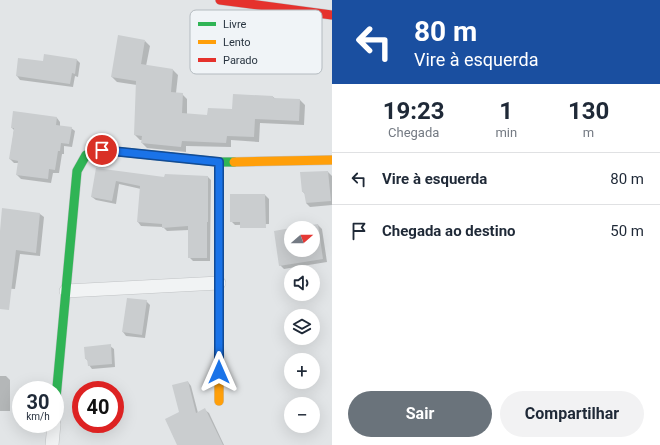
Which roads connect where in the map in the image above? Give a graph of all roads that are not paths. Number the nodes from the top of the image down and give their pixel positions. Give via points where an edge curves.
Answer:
1 (220, 0) edge
2 (295, 10) edge
3 (322, 14) edge
4 (332, 15) edge
5 (332, 160) edge
6 (219, 162) junction
7 (219, 283) junction
8 (66, 291) junction
9 (58, 381) edge
10 (219, 401) dead end
11 (53, 433) edge
12 (52, 445) edge

1 - 2 street
3 - 4 street
5 - 6 street
6 - 7 street
6 - 8 street via 102,150 86,155 77,171
7 - 8 street
7 - 10 street
8 - 9 street
11 - 12 street

